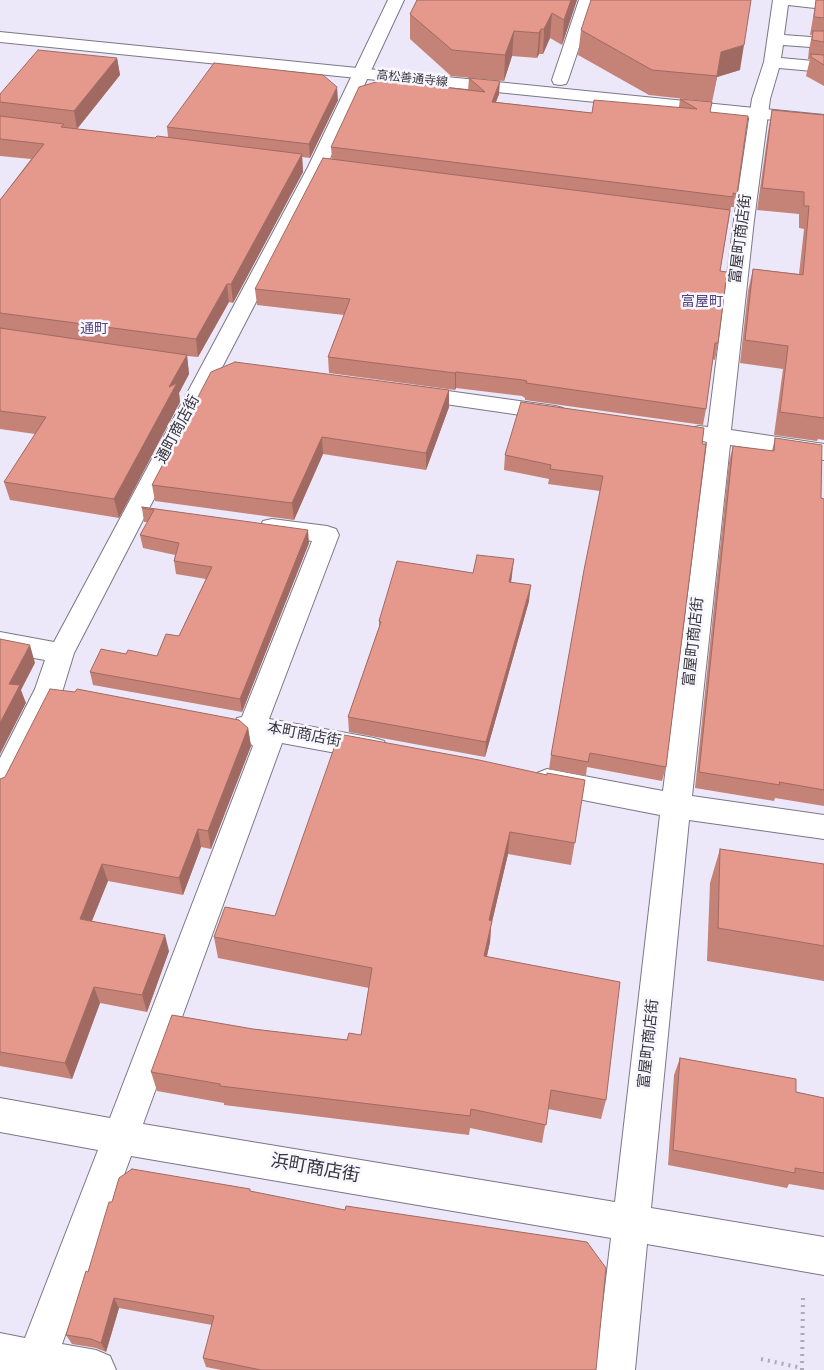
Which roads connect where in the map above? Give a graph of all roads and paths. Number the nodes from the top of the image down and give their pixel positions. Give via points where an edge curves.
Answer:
1 (396, 0) edge
2 (587, 0) edge
3 (781, 0) edge
4 (824, 4) edge
5 (0, 23) edge
6 (0, 37) edge
7 (775, 39) junction
8 (824, 43) edge
9 (772, 62) junction
10 (824, 66) edge
11 (363, 67) junction
12 (560, 80) junction
13 (824, 105) edge
14 (761, 106) junction
15 (824, 120) edge
16 (387, 390) edge
17 (572, 415) edge
18 (679, 430) edge
19 (718, 435) junction
20 (824, 452) edge
21 (248, 524) edge
22 (0, 642) edge
23 (61, 653) junction
24 (49, 689) junction
25 (77, 694) edge
26 (238, 724) junction
27 (398, 754) edge
28 (524, 777) edge
29 (0, 786) edge
30 (676, 806) junction
31 (824, 827) edge
32 (0, 1115) edge
33 (120, 1137) junction
34 (630, 1224) junction
35 (824, 1256) edge
36 (803, 1296) dead end
37 (0, 1353) edge
38 (37, 1359) junction
39 (761, 1359) dead end
40 (802, 1369) edge
41 (96, 1370) edge
42 (615, 1370) edge

1 - 11 street, 通町商店街
2 - 12 street
3 - 4 street
3 - 7 street, 富屋町商店街
5 - 11 street, 高松善通寺線
6 - 11 street, 高松善通寺線
7 - 8 street
7 - 9 street, 富屋町商店街
9 - 10 street
9 - 14 street, 富屋町商店街
11 - 12 street, 高松善通寺線
11 - 14 street, 高松善通寺線
11 - 23 street, 通町商店街 via 247,315 212,368 148,510
12 - 14 street, 高松善通寺線
13 - 14 street, 高松善通寺線
14 - 15 street, 高松善通寺線
14 - 19 street, 富屋町商店街 via 734,219
16 - 17 street
18 - 19 street
19 - 20 street
19 - 30 street, 富屋町商店街
21 - 26 street via 327,535
22 - 23 street
23 - 24 street, 通町商店街
24 - 25 street
24 - 29 street, 通町商店街
26 - 27 street, 本町商店街
26 - 33 street via 268,744
28 - 30 street
30 - 31 street
30 - 34 street, 富屋町商店街
32 - 33 street, 浜町商店街
33 - 34 street, 浜町商店街
33 - 38 street
34 - 35 street, 浜町商店街
34 - 42 street, 富屋町商店街
36 - 40 path
37 - 38 street
38 - 41 street
39 - 40 path

